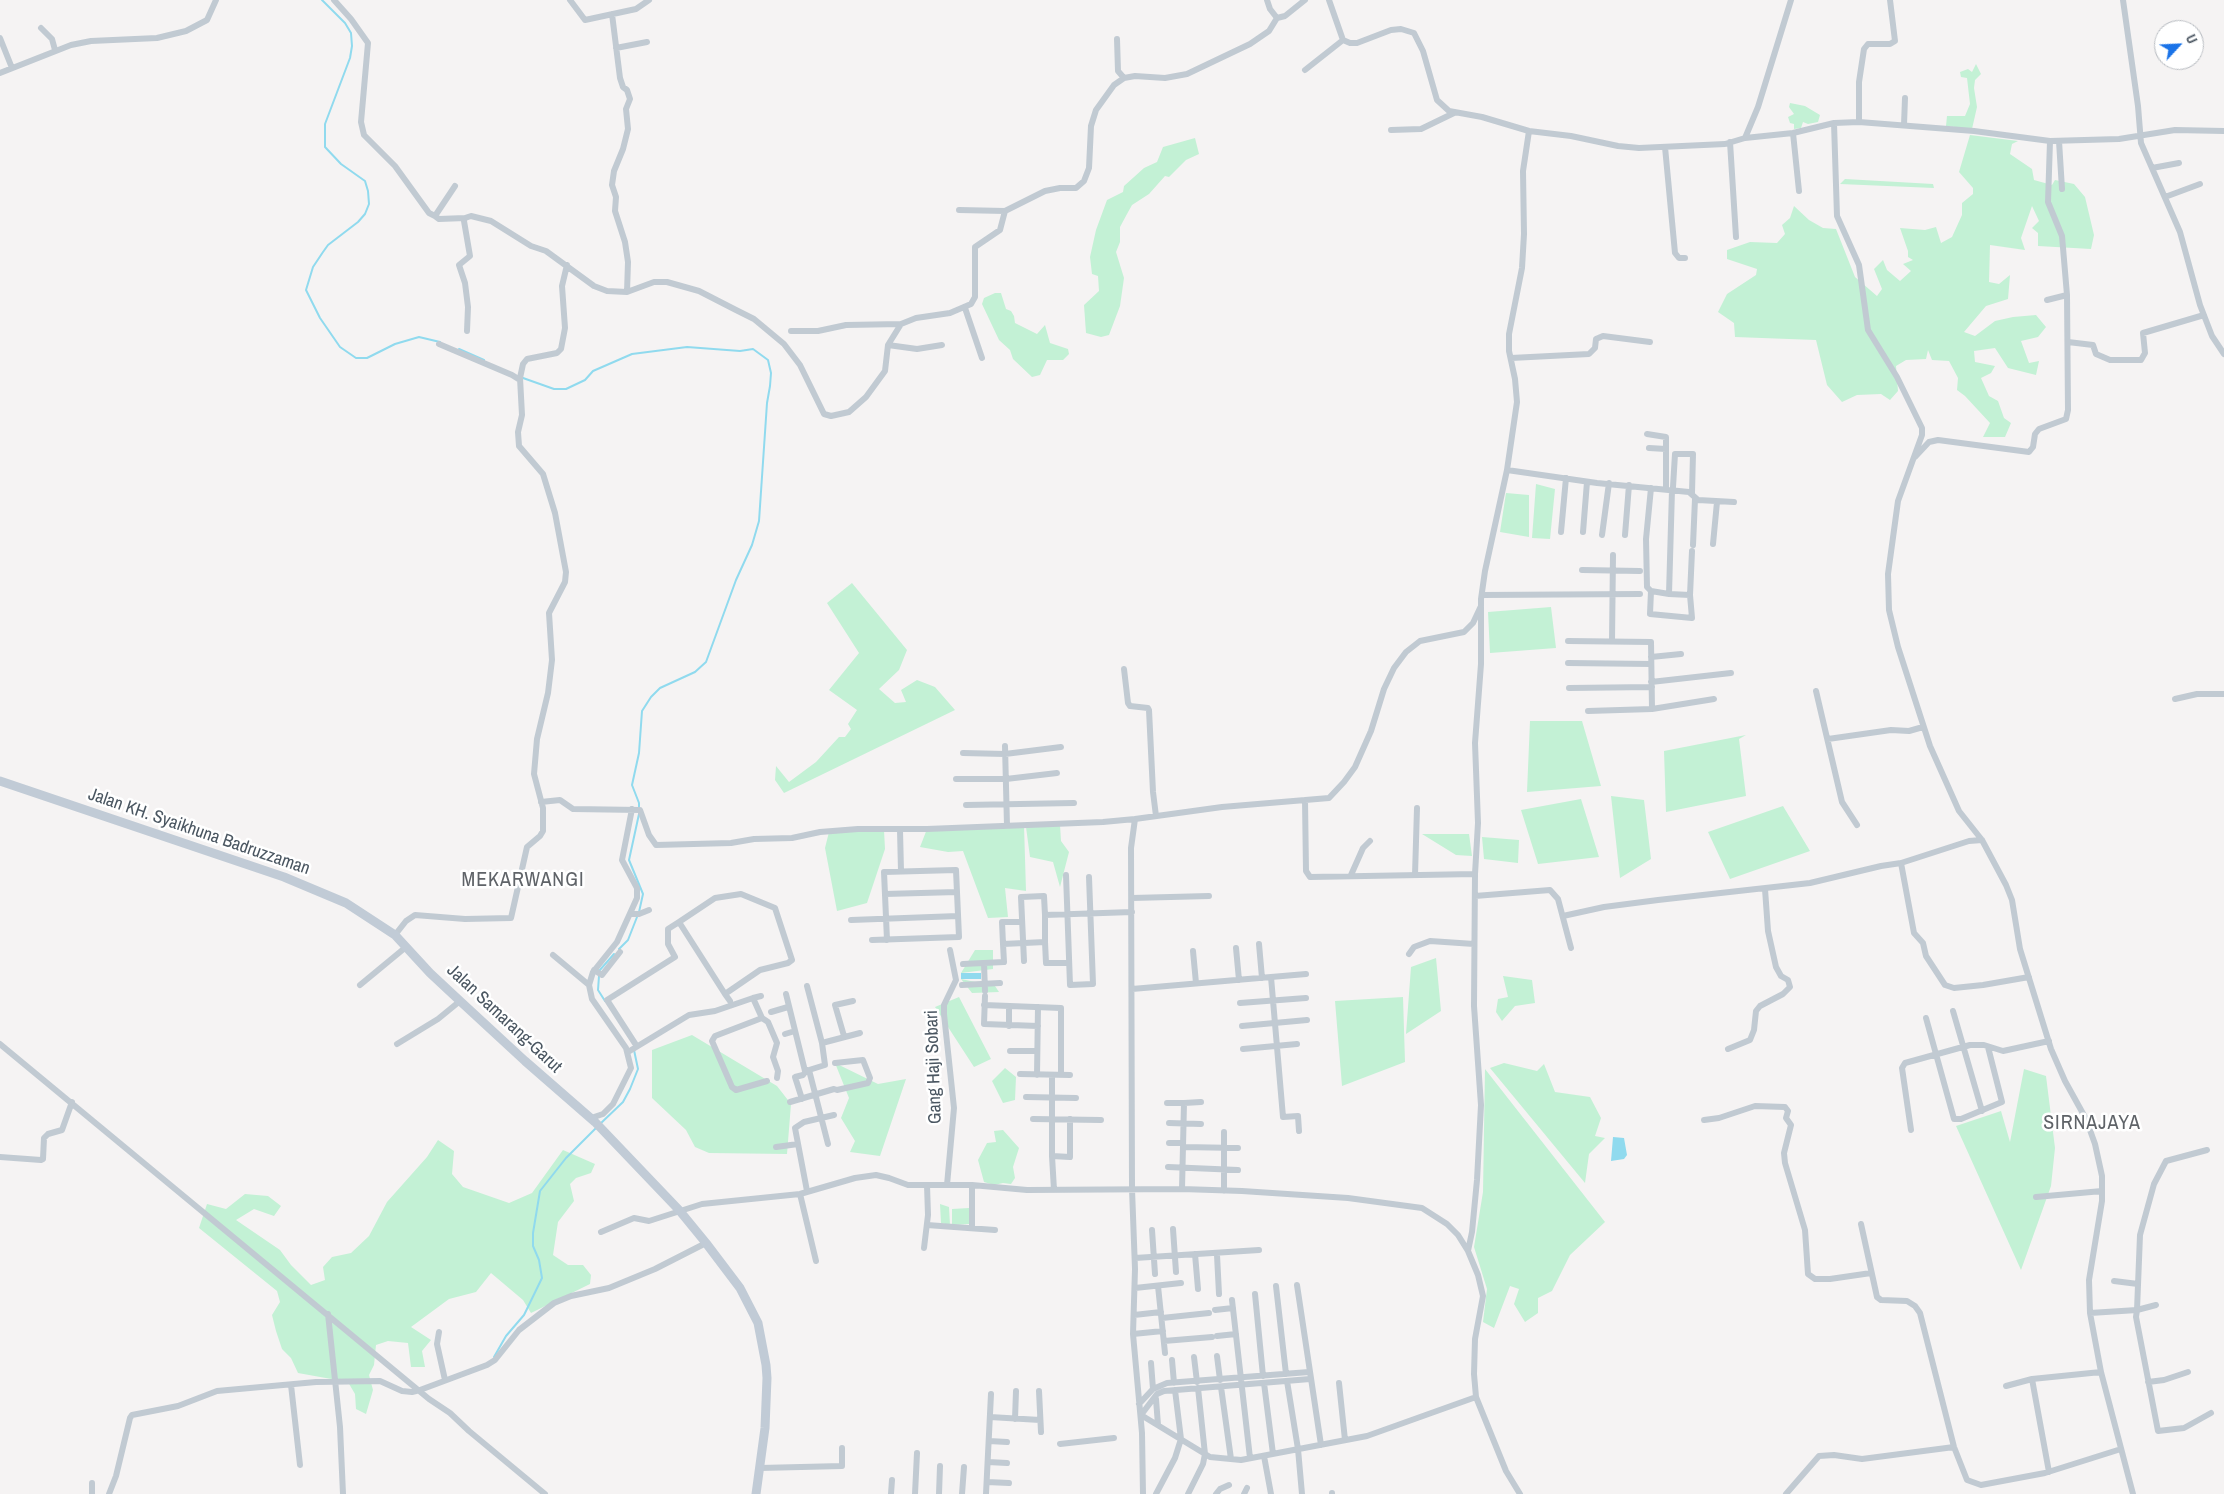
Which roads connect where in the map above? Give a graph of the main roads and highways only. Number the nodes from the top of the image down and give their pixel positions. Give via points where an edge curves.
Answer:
1 (0, 781) edge
2 (382, 924) joint
3 (756, 1494) edge

1 - 2 main road, Jalan KH. Syaikhuna Badruzzaman via 284,877
2 - 3 main road, Jalan Samarang-Garut via 525,1061 607,1134 679,1210 740,1288 758,1323 766,1371 765,1428

